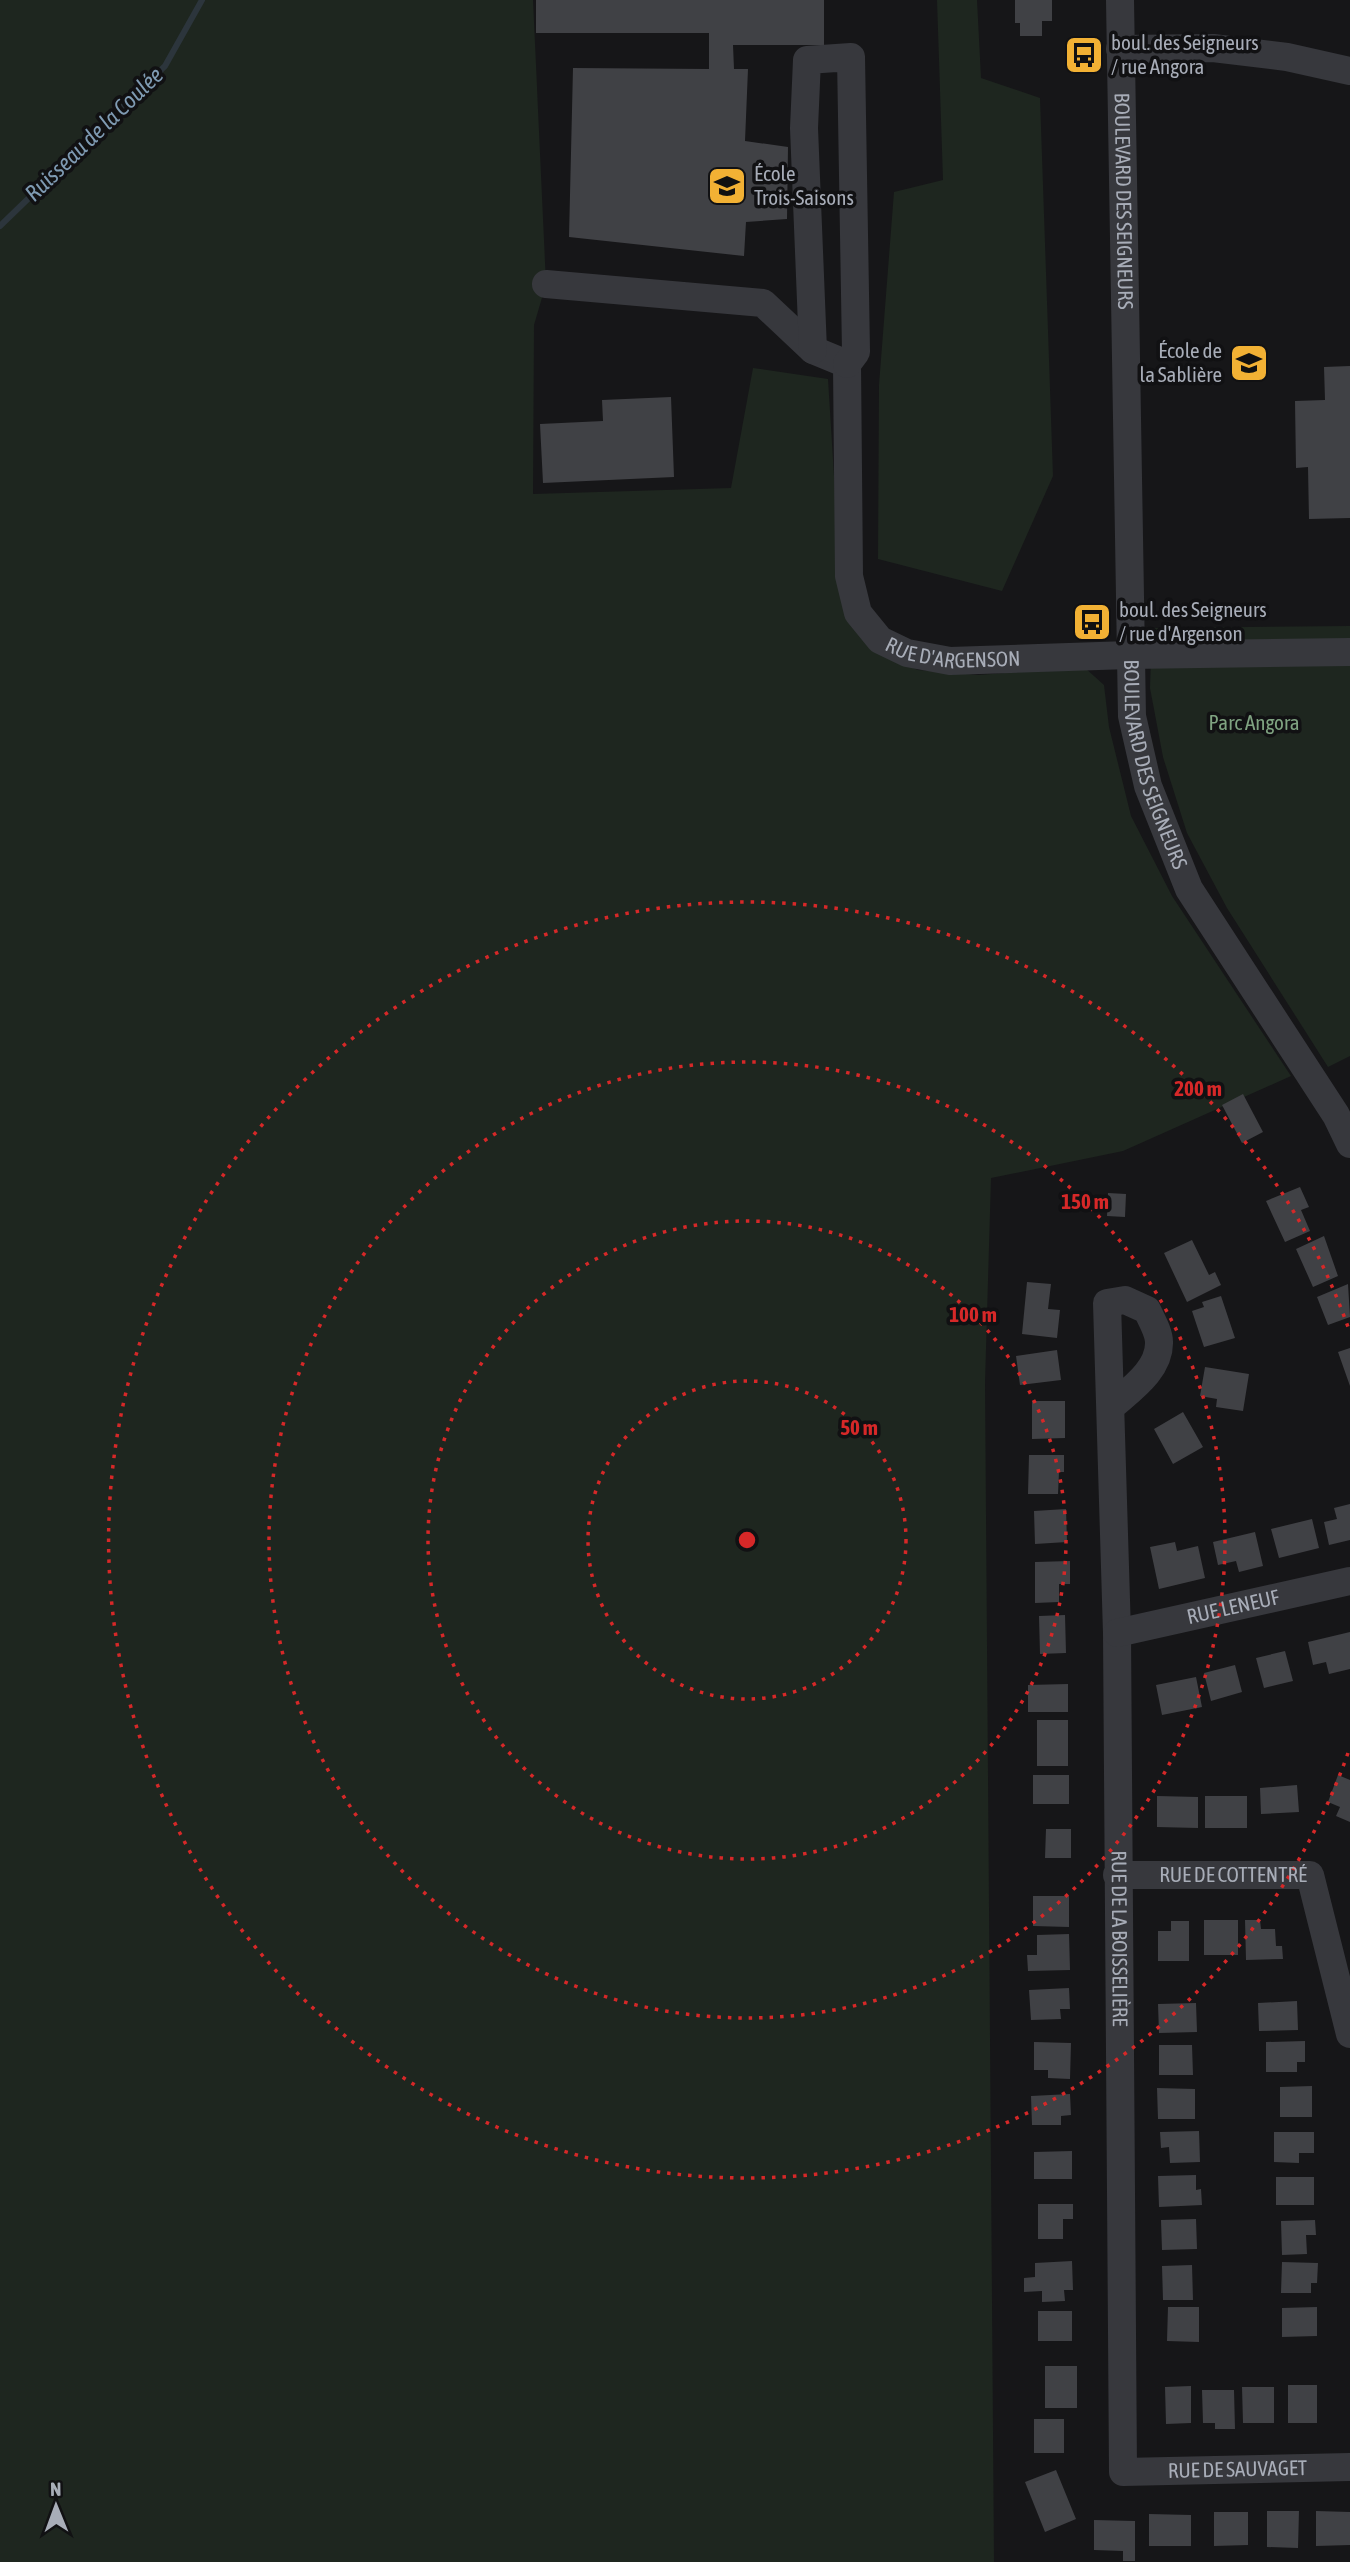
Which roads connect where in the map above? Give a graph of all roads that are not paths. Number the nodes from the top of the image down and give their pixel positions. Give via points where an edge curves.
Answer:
1 (1120, 0) edge
2 (1120, 49) junction
3 (1350, 71) edge
4 (546, 284) dead end
5 (813, 350) junction
6 (848, 364) junction
7 (1350, 652) edge
8 (1129, 654) junction
9 (1350, 1144) edge
10 (1111, 1407) dead end
11 (1350, 1581) edge
12 (1117, 1633) junction
13 (1117, 1875) junction
14 (1350, 2034) edge
15 (1350, 2467) edge
16 (1124, 2472) joint

1 - 2 street, BOULEVARD DES SEIGNEURS
2 - 3 street via 1213,48
2 - 8 street, BOULEVARD DES SEIGNEURS
4 - 5 street via 763,303
5 - 6 street
5 - 6 street, RUE D'ARGENSON via 804,128 807,60 851,57 856,352
6 - 8 street, RUE D'ARGENSON via 849,576 858,613 880,640 907,653 950,661
7 - 8 street, RUE D'ARGENSON
8 - 9 street, BOULEVARD DES SEIGNEURS via 1132,716 1148,786 1189,889 1336,1115
10 - 12 street, RUE DE LA BOISSELIÈRE
11 - 12 street, RUE LENEUF
12 - 13 street, RUE DE LA BOISSELIÈRE
13 - 14 street, RUE DE COTTENTRÉ via 1310,1875
13 - 16 street, RUE DE LA BOISSELIÈRE
15 - 16 street, RUE DE SAUVAGET

